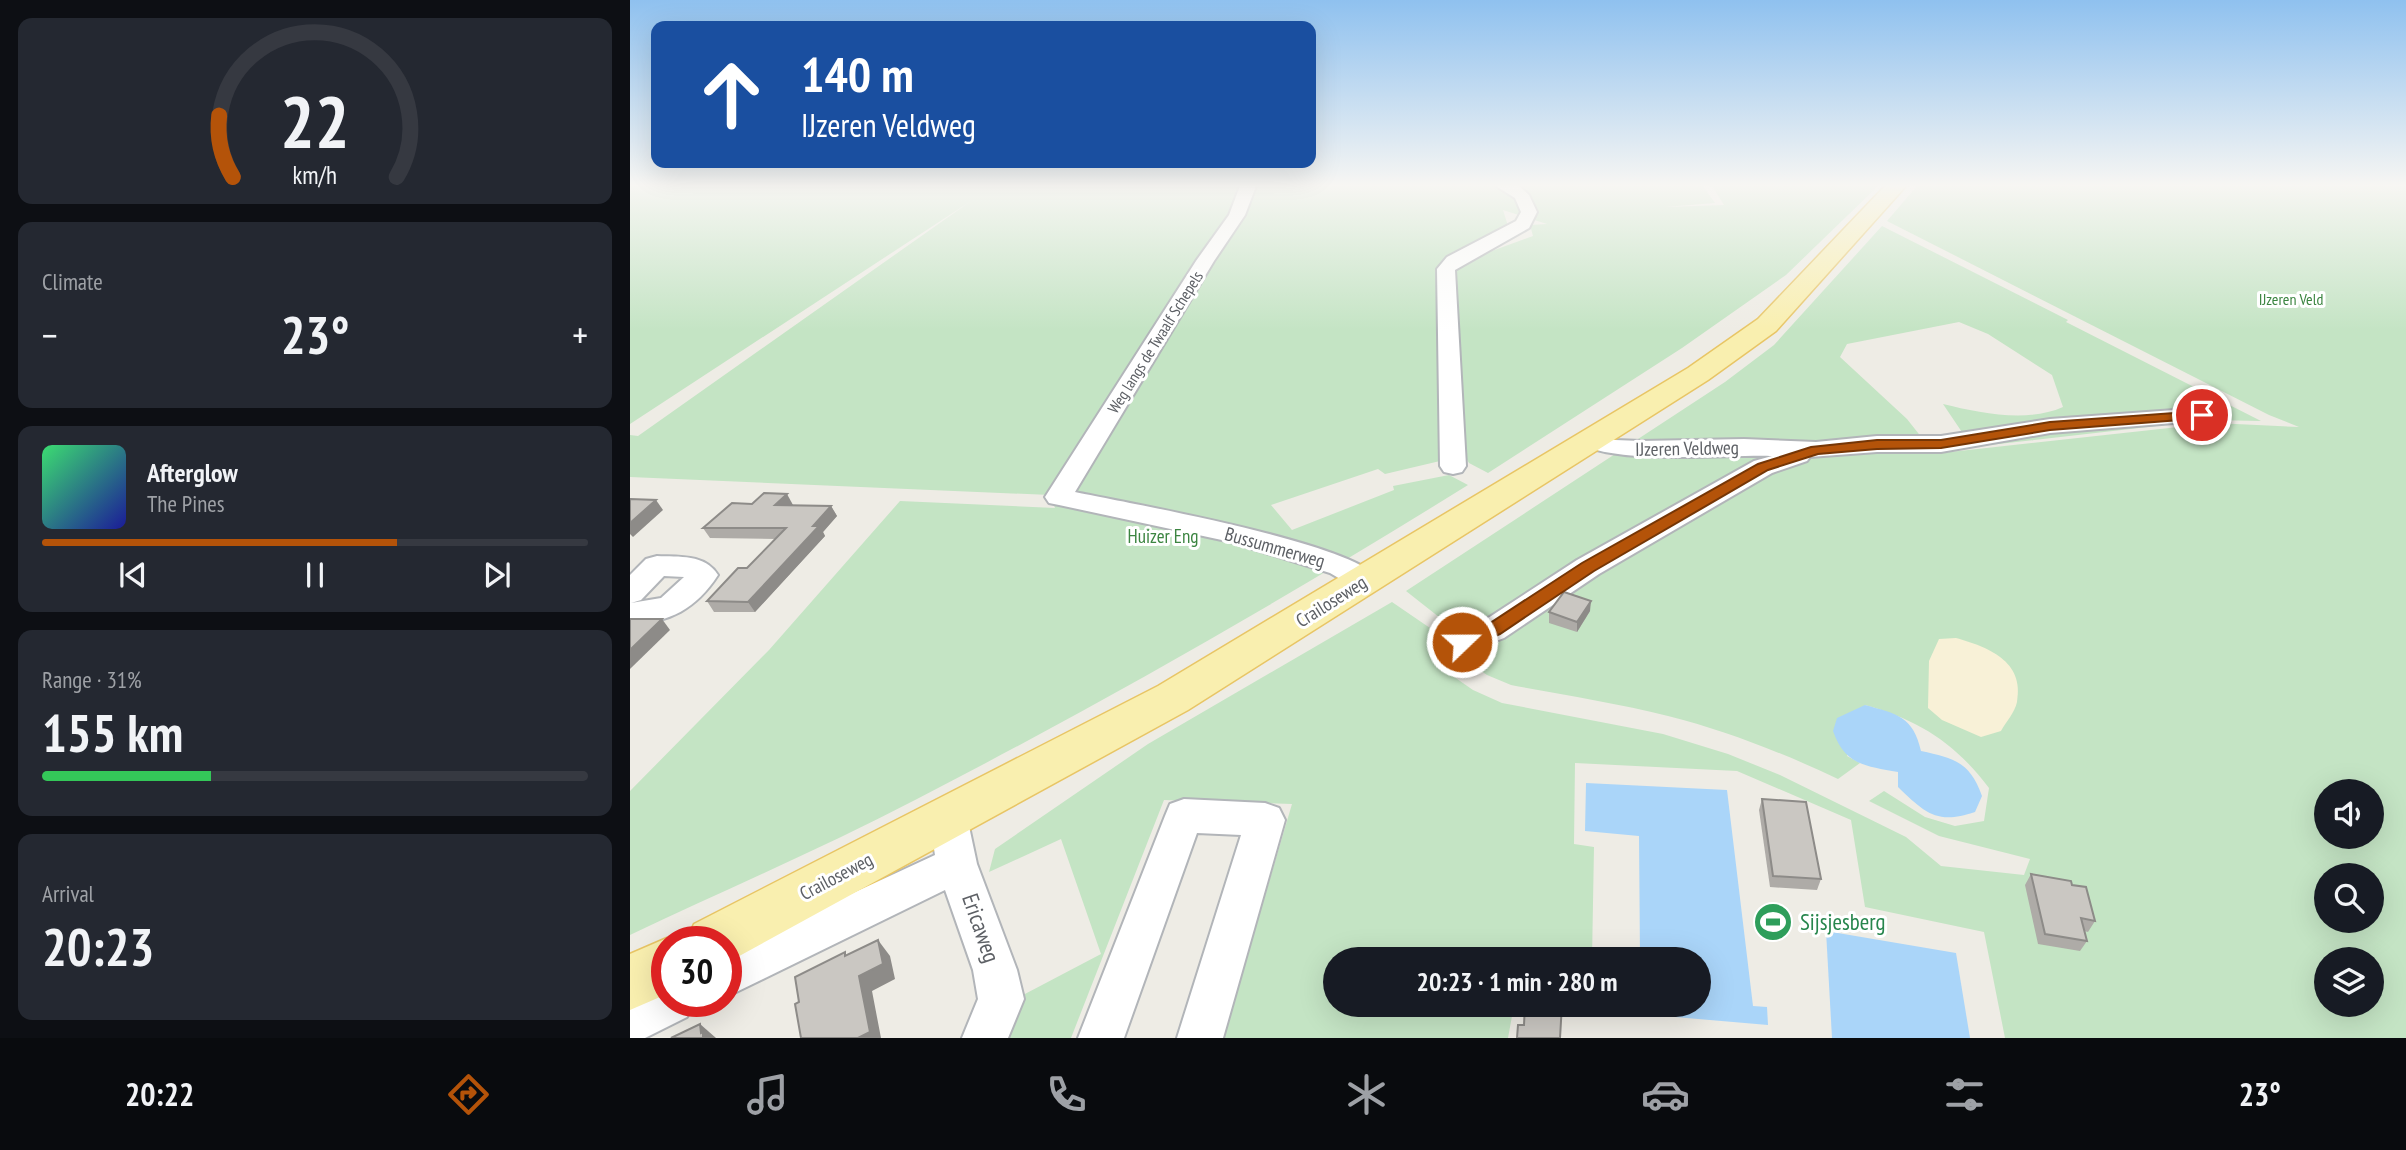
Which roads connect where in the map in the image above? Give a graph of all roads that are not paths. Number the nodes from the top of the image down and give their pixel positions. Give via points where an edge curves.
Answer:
1 (1223, 234) edge
2 (1504, 234) edge
3 (1851, 234) edge
4 (2202, 415) dead end
5 (1581, 447) junction
6 (1816, 450) junction
7 (1453, 466) dead end
8 (1059, 497) joint
9 (644, 565) edge
10 (1365, 580) junction
11 (630, 593) edge
12 (630, 614) edge
13 (1462, 642) dead end
14 (952, 840) junction
15 (742, 930) edge
16 (742, 965) edge
17 (651, 972) edge
18 (630, 982) edge
19 (651, 1011) edge
20 (630, 1021) edge
21 (985, 1038) edge
22 (1101, 1038) edge
23 (1200, 1038) edge

1 - 8 street, Weg langs de Twaalf Schepels
2 - 7 street via 1446,269
3 - 5 main road, Crailoseweg via 1767,325
4 - 6 street, IJzeren Veldweg via 2050,426 1941,444
5 - 6 street, IJzeren Veldweg
5 - 10 main road, Crailoseweg
6 - 13 street via 1763,467 1588,567 1493,630
8 - 10 street, Bussummerweg via 1237,534 1341,566
9 - 11 street
9 - 12 street via 692,568 703,575 679,603
10 - 14 main road, Crailoseweg
14 - 15 main road, Crailoseweg
14 - 16 street, Crailoseweg
14 - 21 street, Ericaweg via 1001,999
17 - 18 main road
19 - 20 street
22 - 23 street via 1184,816 1265,820

